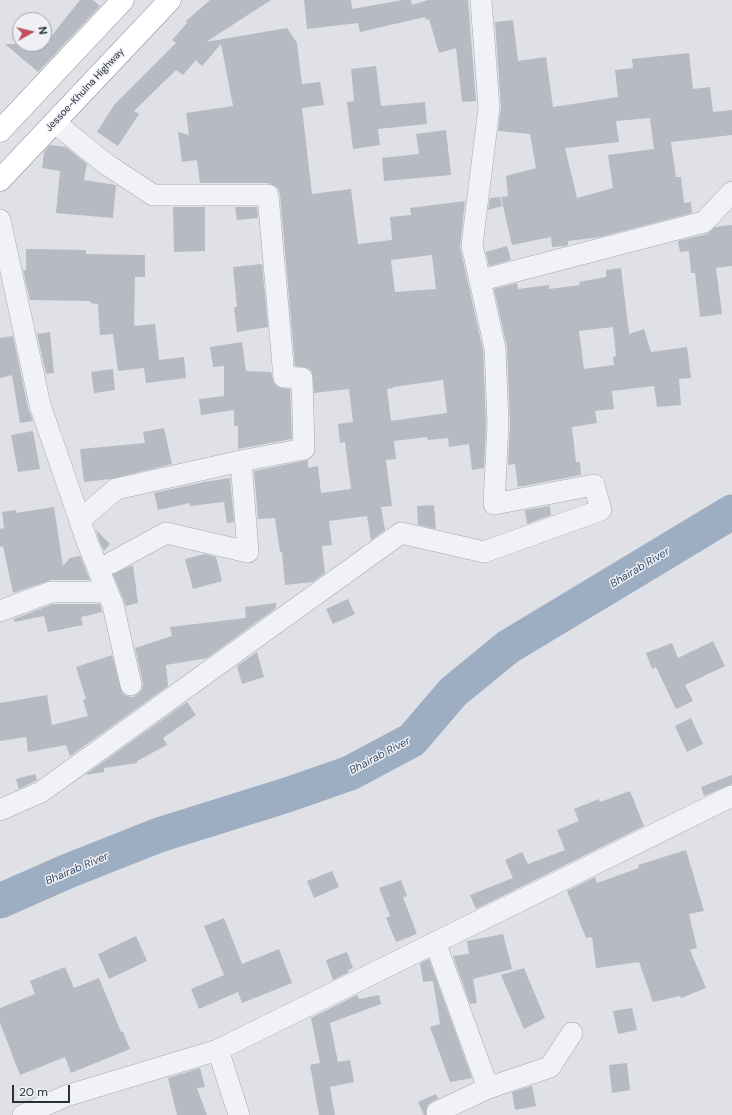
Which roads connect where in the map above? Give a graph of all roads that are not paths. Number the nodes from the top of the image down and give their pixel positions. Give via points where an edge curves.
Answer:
1 (123, 0) edge
2 (170, 0) edge
3 (480, 0) edge
4 (54, 122) junction
5 (0, 131) edge
6 (0, 180) edge
7 (732, 192) edge
8 (0, 220) edge
9 (489, 278) dead end
10 (241, 461) junction
11 (80, 520) junction
12 (111, 564) dead end
13 (107, 592) junction
14 (0, 611) edge
15 (131, 685) dead end
16 (732, 796) edge
17 (0, 810) edge
18 (435, 942) junction
19 (572, 1034) dead end
20 (218, 1050) junction
21 (488, 1088) junction
22 (437, 1112) dead end
23 (23, 1115) edge
24 (239, 1115) edge

1 - 5 highway
2 - 4 highway, Jessoe-Khulna Highway
3 - 17 street via 489,108 472,245 495,348 498,424 494,504 594,485 601,510 484,552 401,533 41,792
4 - 6 highway, Jessoe-Khulna Highway
4 - 10 street via 106,164 152,195 268,195 284,378 302,378 304,449
7 - 9 street via 704,222
8 - 11 street via 40,404
10 - 11 street via 116,488
10 - 12 street via 248,552 166,533
11 - 13 street
13 - 14 street via 51,592
13 - 15 street via 113,606
16 - 18 street
18 - 20 street
18 - 21 street
19 - 21 street via 550,1067
20 - 23 street via 66,1096
20 - 24 street
21 - 22 street

